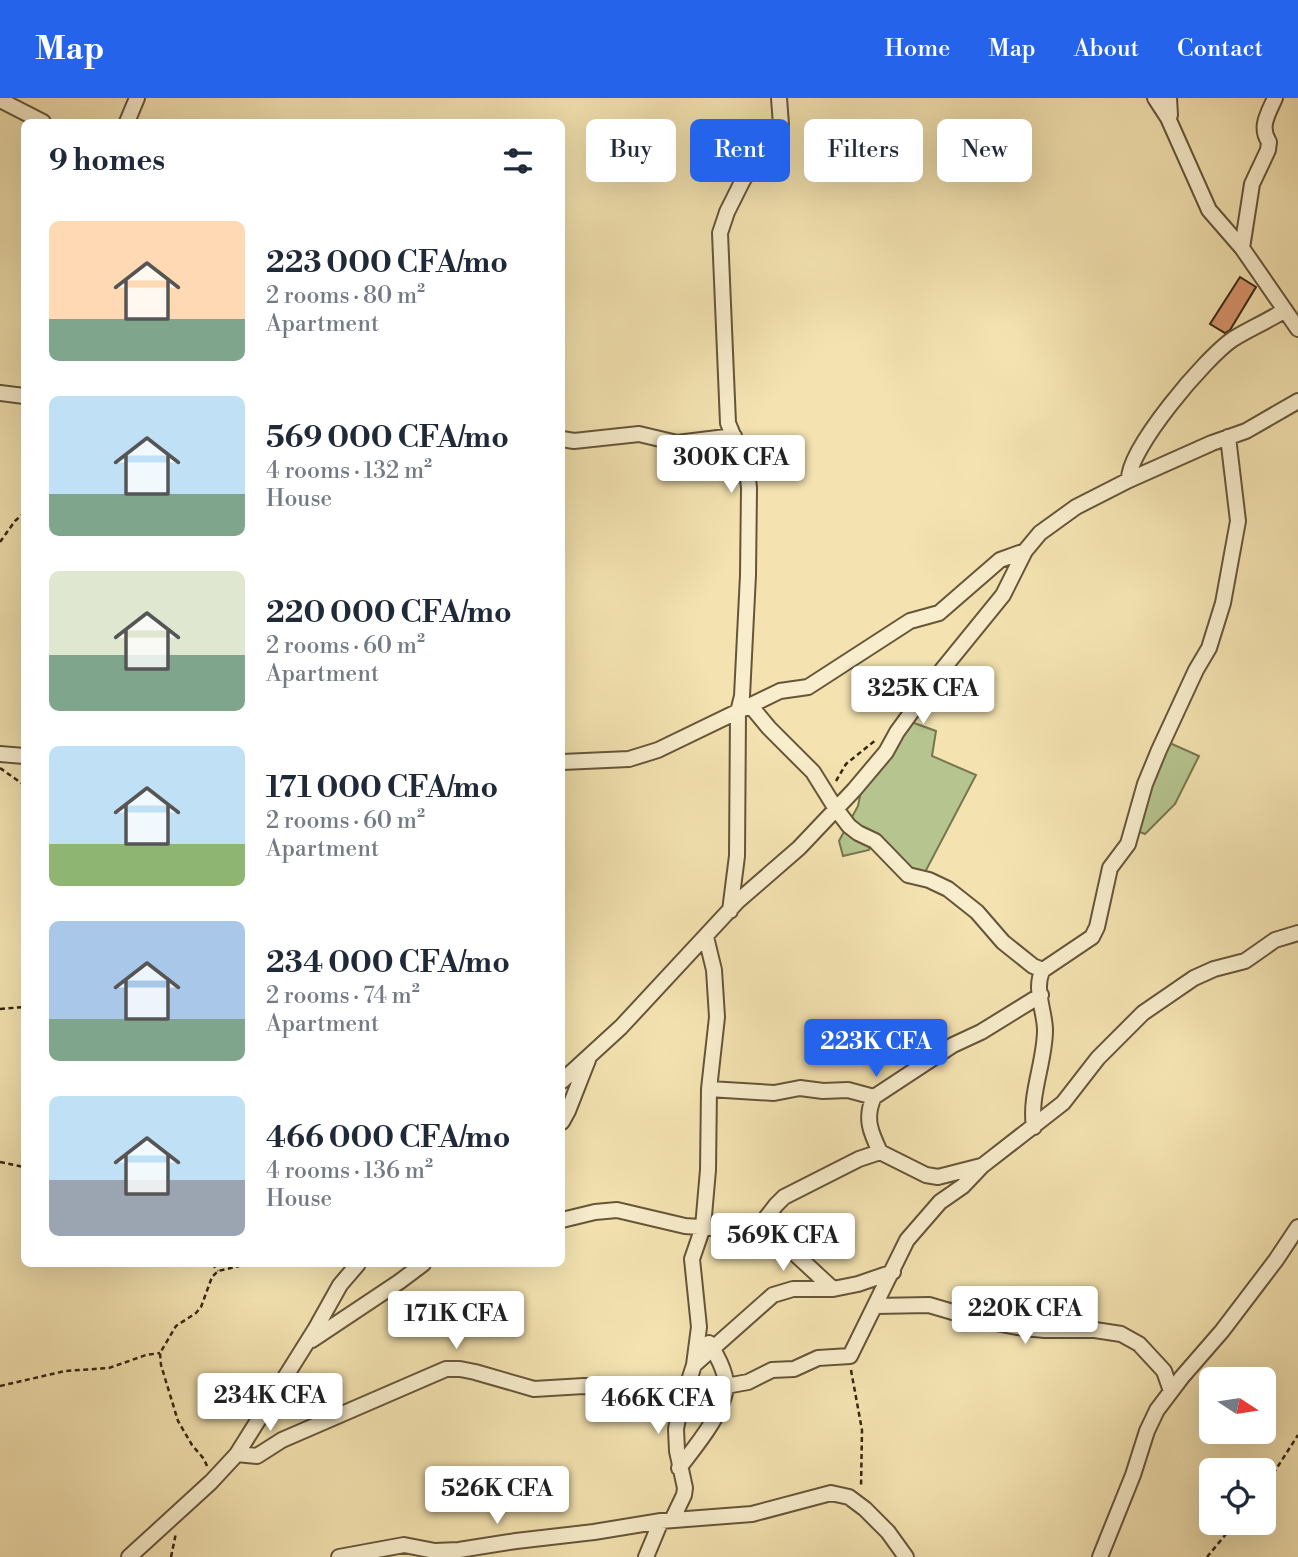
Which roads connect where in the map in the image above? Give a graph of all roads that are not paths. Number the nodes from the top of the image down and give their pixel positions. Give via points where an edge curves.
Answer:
1 (137, 98) edge
2 (779, 98) edge
3 (1155, 98) edge
4 (1169, 98) edge
5 (1275, 98) edge
6 (0, 100) edge
7 (1168, 118) junction
8 (37, 119) edge
9 (128, 119) edge
10 (1242, 248) junction
11 (1285, 310) junction
12 (1298, 329) edge
13 (0, 393) edge
14 (21, 396) edge
15 (1298, 401) edge
16 (734, 436) junction
17 (1228, 437) junction
18 (565, 439) edge
19 (1129, 480) junction
20 (1025, 551) junction
21 (744, 709) junction
22 (0, 754) edge
23 (21, 757) edge
24 (565, 762) edge
25 (835, 809) junction
26 (729, 912) junction
27 (1298, 933) edge
28 (706, 937) junction
29 (1043, 970) junction
30 (1041, 995) junction
31 (590, 1055) junction
32 (565, 1078) edge
33 (709, 1089) junction
34 (874, 1097) junction
35 (565, 1116) edge
36 (1034, 1128) junction
37 (880, 1153) junction
38 (982, 1166) junction
39 (565, 1219) edge
40 (703, 1227) junction
41 (1298, 1227) edge
42 (756, 1231) junction
43 (355, 1267) edge
44 (419, 1267) edge
45 (893, 1272) junction
46 (833, 1289) junction
47 (875, 1306) junction
48 (699, 1327) junction
49 (306, 1343) junction
50 (714, 1349) junction
51 (694, 1365) junction
52 (726, 1386) junction
53 (1171, 1391) junction
54 (680, 1408) junction
55 (237, 1454) junction
56 (679, 1468) junction
57 (666, 1520) junction
58 (129, 1557) edge
59 (339, 1557) edge
60 (646, 1557) edge
61 (906, 1557) edge
62 (1100, 1557) edge

1 - 9 street
2 - 16 street via 781,125 743,180 720,233 726,401
3 - 7 street
4 - 7 street
5 - 10 street via 1263,127 1268,150 1252,184
6 - 8 street
7 - 10 street via 1209,210
10 - 11 street
11 - 12 street
11 - 19 street via 1233,340 1197,374 1143,442 1130,466
13 - 14 street
15 - 17 street
16 - 18 street via 677,443 639,434
16 - 21 street via 749,488
17 - 19 street
17 - 29 street via 1238,521 1223,603 1209,648 1159,750 1128,844 1110,868 1092,937
19 - 20 street via 1076,507
20 - 21 street via 1000,560 939,613 910,621 808,687 780,691
20 - 25 street via 1003,595 886,752
21 - 24 street via 629,759
21 - 25 street via 813,772
21 - 26 street via 737,856
22 - 23 street
25 - 26 street
25 - 29 street via 858,833 887,851 908,875 948,889 977,912 1003,943
26 - 28 street
27 - 36 street via 1275,940 1245,961 1194,978 1143,1013 1098,1058 1063,1103
28 - 31 street
28 - 33 street via 715,970 717,1017
29 - 30 street
30 - 34 street
30 - 36 street via 1045,1028
31 - 32 street
31 - 35 street
33 - 34 street via 774,1093 800,1088 848,1090
33 - 40 street
34 - 37 street via 869,1127
36 - 38 street
37 - 38 street via 938,1177
37 - 42 street via 859,1158 784,1197
38 - 45 street via 920,1223
39 - 40 street via 617,1210
40 - 42 street
40 - 48 street via 692,1259
41 - 53 street via 1222,1331
42 - 46 street via 793,1252
43 - 49 street
44 - 49 street
45 - 46 street
45 - 47 street
46 - 50 street via 793,1289 773,1295
47 - 52 street via 850,1356 818,1358 794,1369 772,1370
47 - 53 street via 929,1305 1023,1328 1121,1334 1139,1344 1164,1371
48 - 50 street
48 - 51 street
49 - 55 street
50 - 51 street
50 - 52 street
51 - 54 street
52 - 56 street via 708,1428
53 - 62 street via 1147,1431
54 - 55 street via 660,1406 639,1388 534,1389 475,1372 446,1369 282,1440 257,1456
54 - 56 street via 676,1437
55 - 58 street
56 - 57 street via 684,1495
57 - 59 street via 459,1550 404,1545
57 - 60 street
57 - 61 street via 752,1514 831,1493 849,1497 865,1509

